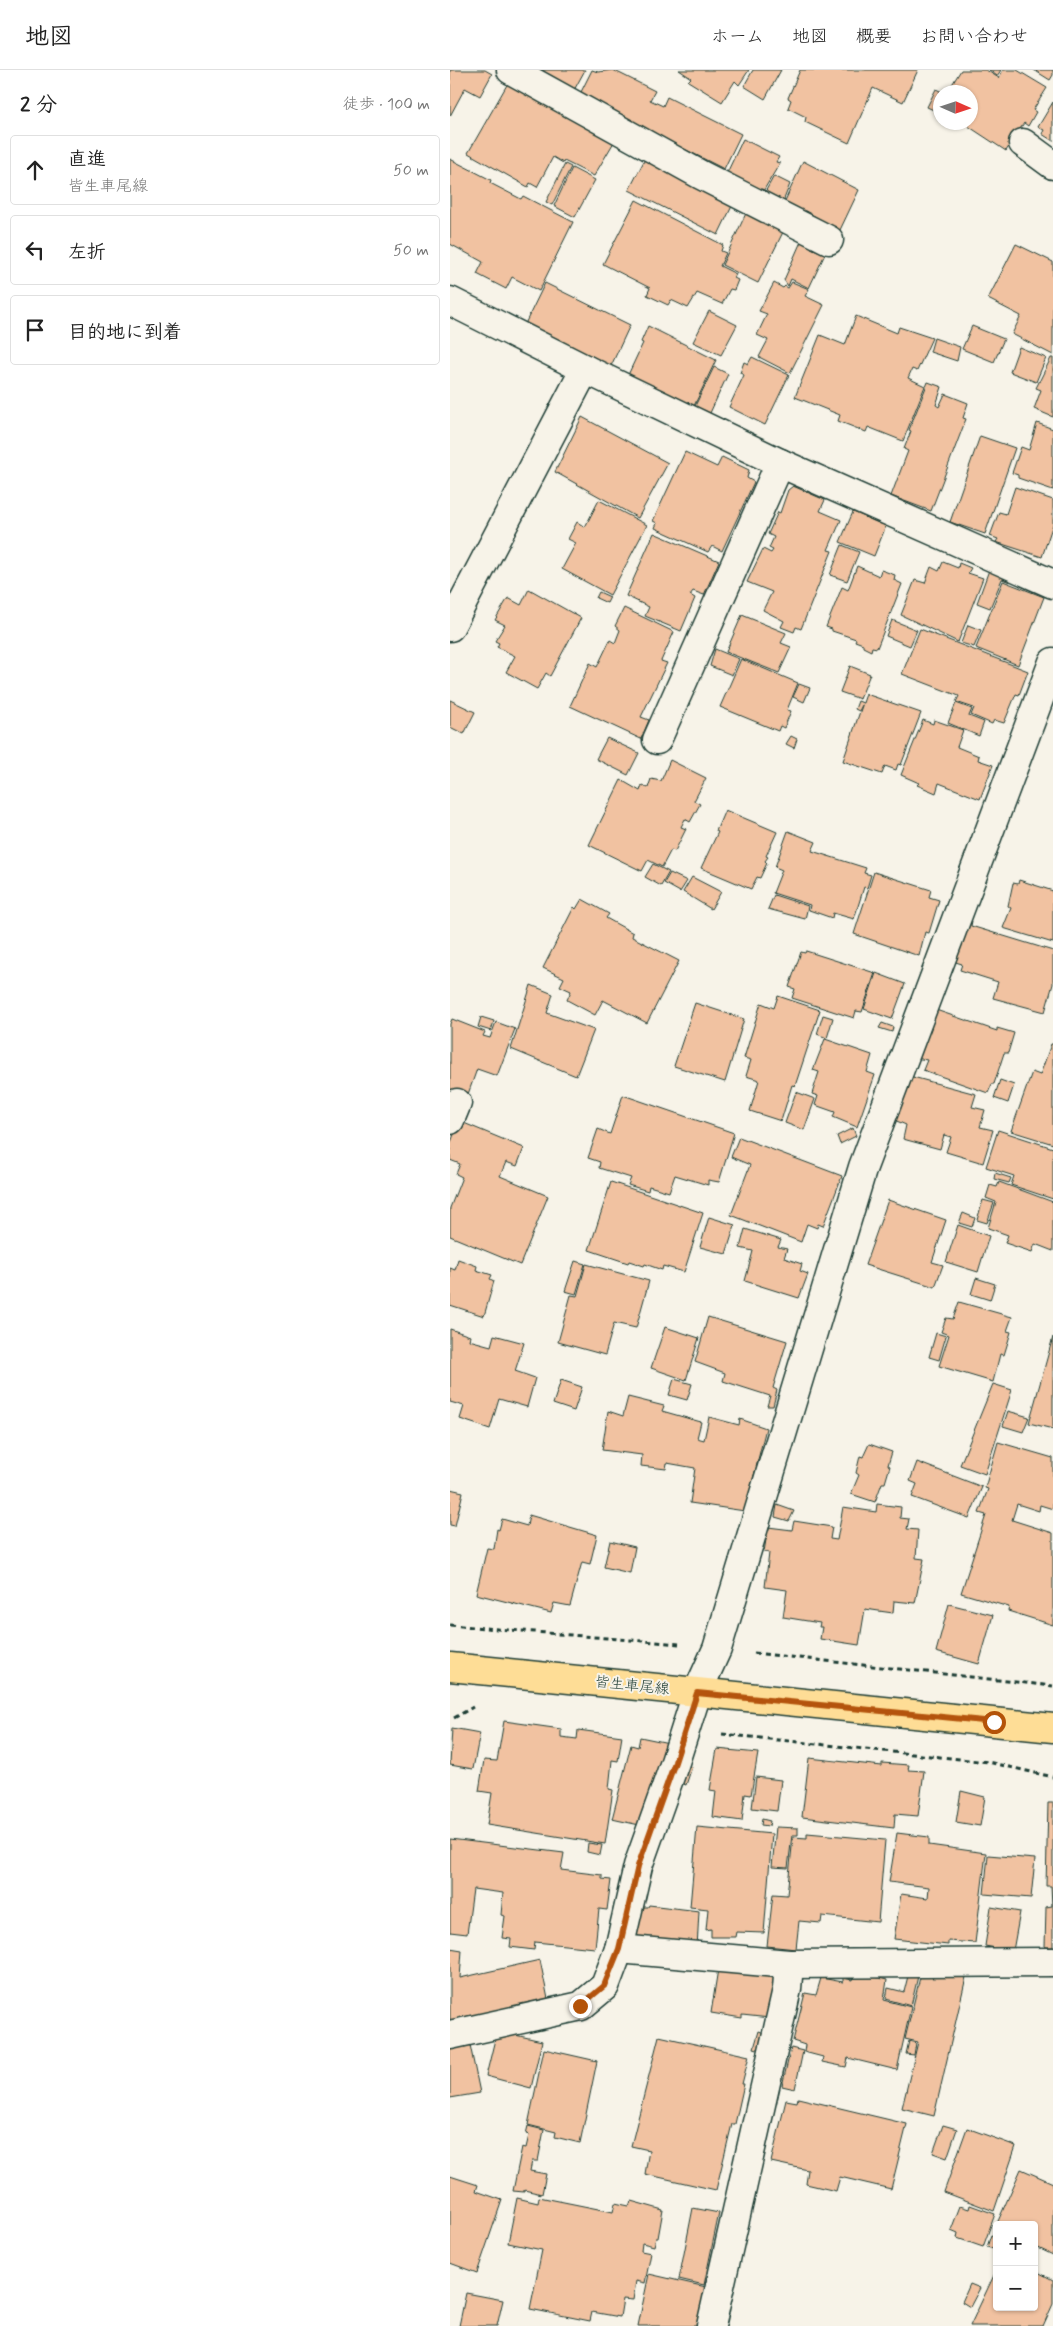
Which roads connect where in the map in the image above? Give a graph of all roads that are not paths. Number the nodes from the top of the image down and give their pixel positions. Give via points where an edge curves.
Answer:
1 (511, 70) edge
2 (1023, 143) dead end
3 (1053, 165) edge
4 (829, 240) dead end
5 (450, 301) edge
6 (585, 370) junction
7 (780, 462) junction
8 (1053, 584) edge
9 (450, 627) edge
10 (1053, 662) edge
11 (657, 740) dead end
12 (450, 1667) edge
13 (697, 1693) junction
14 (1053, 1728) edge
15 (619, 1949) junction
16 (1053, 1962) edge
17 (789, 1964) junction
18 (450, 2035) edge
19 (711, 2326) edge

1 - 4 street via 702,175
2 - 3 street
5 - 6 street
6 - 7 street
6 - 9 street
7 - 8 street
7 - 11 street
10 - 13 street via 863,1167 717,1649
12 - 13 main road, 皆生車尾線
13 - 14 main road, 皆生車尾線
13 - 15 street via 638,1866
15 - 17 street
15 - 18 street via 604,1986 580,2006
16 - 17 street
17 - 19 street via 787,1989

